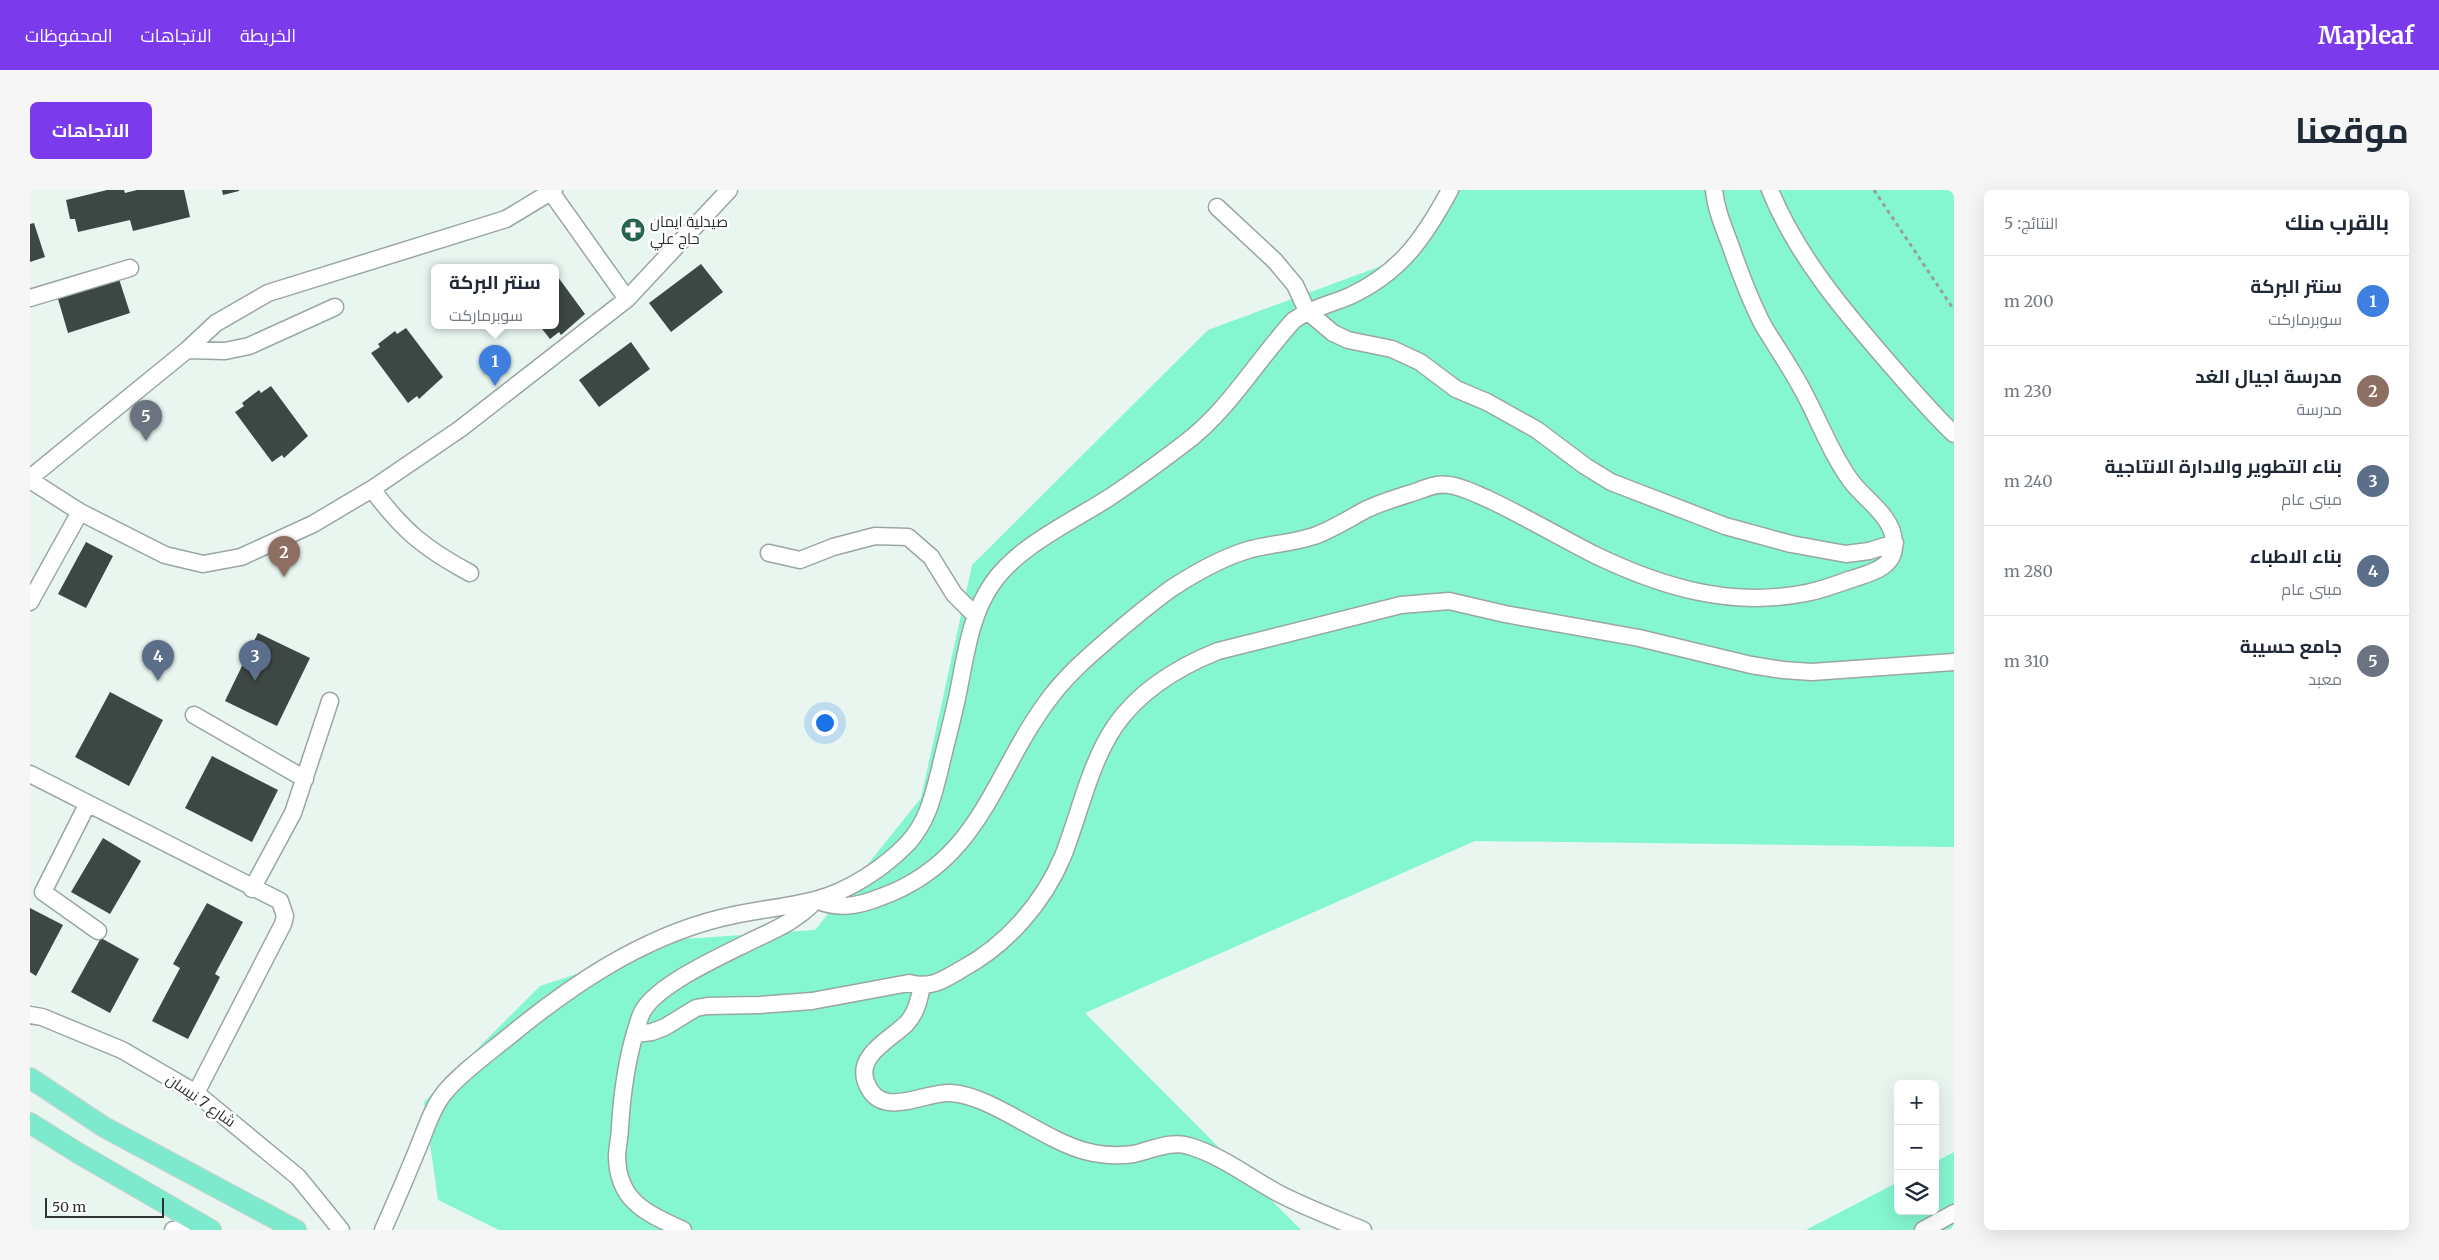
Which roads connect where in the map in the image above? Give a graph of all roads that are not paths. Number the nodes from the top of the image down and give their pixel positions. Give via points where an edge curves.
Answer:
1 (730, 190) edge
2 (1450, 190) edge
3 (1714, 190) edge
4 (1770, 190) edge
5 (553, 191) edge
6 (1218, 207) dead end
7 (130, 268) dead end
8 (30, 298) edge
9 (627, 299) junction
10 (335, 308) dead end
11 (1307, 311) junction
12 (187, 350) junction
13 (1954, 434) edge
14 (30, 479) edge
15 (372, 489) junction
16 (80, 512) junction
17 (1895, 543) junction
18 (769, 553) dead end
19 (470, 573) dead end
20 (30, 602) edge
21 (976, 616) junction
22 (1954, 662) edge
23 (330, 701) dead end
24 (194, 715) dead end
25 (30, 774) edge
26 (305, 779) junction
27 (87, 805) junction
28 (252, 889) junction
29 (816, 900) junction
30 (98, 931) dead end
31 (922, 986) junction
32 (30, 1014) edge
33 (635, 1034) junction
34 (30, 1078) edge
35 (196, 1094) junction
36 (30, 1122) edge
37 (1954, 1213) edge
38 (209, 1228) edge
39 (174, 1230) edge
40 (296, 1230) edge
41 (341, 1230) edge
42 (383, 1230) edge
43 (683, 1230) edge
44 (1363, 1230) edge
45 (1923, 1230) edge

1 - 9 street
2 - 11 street via 1414,249 1391,271 1337,302
3 - 17 street via 1715,203 1737,266 1764,326 1804,392 1841,465 1886,521
4 - 13 street via 1783,223 1837,299
5 - 9 street
5 - 12 street via 506,219 268,293 216,323
6 - 11 street via 1286,274
7 - 8 street
9 - 15 street via 460,429
10 - 12 street via 249,346 225,351
11 - 17 street via 1333,333 1348,340 1392,349 1420,362 1456,389 1537,430 1611,482 1666,504 1725,526 1821,550 1846,554
11 - 21 street via 1280,335 1208,424 1109,498 1055,530 1014,561 991,584
12 - 14 street
14 - 16 street
15 - 16 street via 313,524 241,558 203,564 165,555
15 - 19 street via 392,518 433,553
16 - 20 street
17 - 29 street via 1892,557 1886,565 1861,576 1808,593 1730,596 1663,584 1622,568 1458,487 1434,486 1397,498 1313,536 1226,558 1145,607 1074,668 1050,697 982,814 942,862 920,880 871,901 847,907 830,906
18 - 21 street via 800,560 875,536 908,537 931,557 954,594
21 - 29 street via 933,798 922,826 894,856 844,890
22 - 31 street via 1812,672 1784,670 1449,601 1401,605 1218,651 1166,677 1146,692 1116,726 1094,770 1063,856 1050,882 1009,936 972,964 938,982
23 - 26 street
24 - 26 street
25 - 27 street
26 - 28 street via 284,830
27 - 28 street
27 - 30 street via 43,892
28 - 35 street via 280,901 285,916
29 - 33 street via 787,925 693,972 652,999 639,1018
29 - 42 street via 734,915 695,926 579,981 492,1050 446,1092 424,1131
31 - 33 street via 902,984 812,1001 707,1006 686,1013 665,1027
31 - 44 street via 915,1012 906,1024 881,1044 864,1067 870,1090 880,1099 905,1103 938,1093 959,1095 986,1104 1066,1144 1102,1154 1133,1154 1165,1145 1188,1145 1287,1197
32 - 35 street, شارع 7 نيسان via 122,1050
33 - 43 street via 626,1068 617,1155 619,1174 632,1201 653,1216
34 - 40 main road via 104,1127
35 - 41 street, شارع 7 نيسان via 298,1176
36 - 38 main road
37 - 45 street
38 - 39 street

